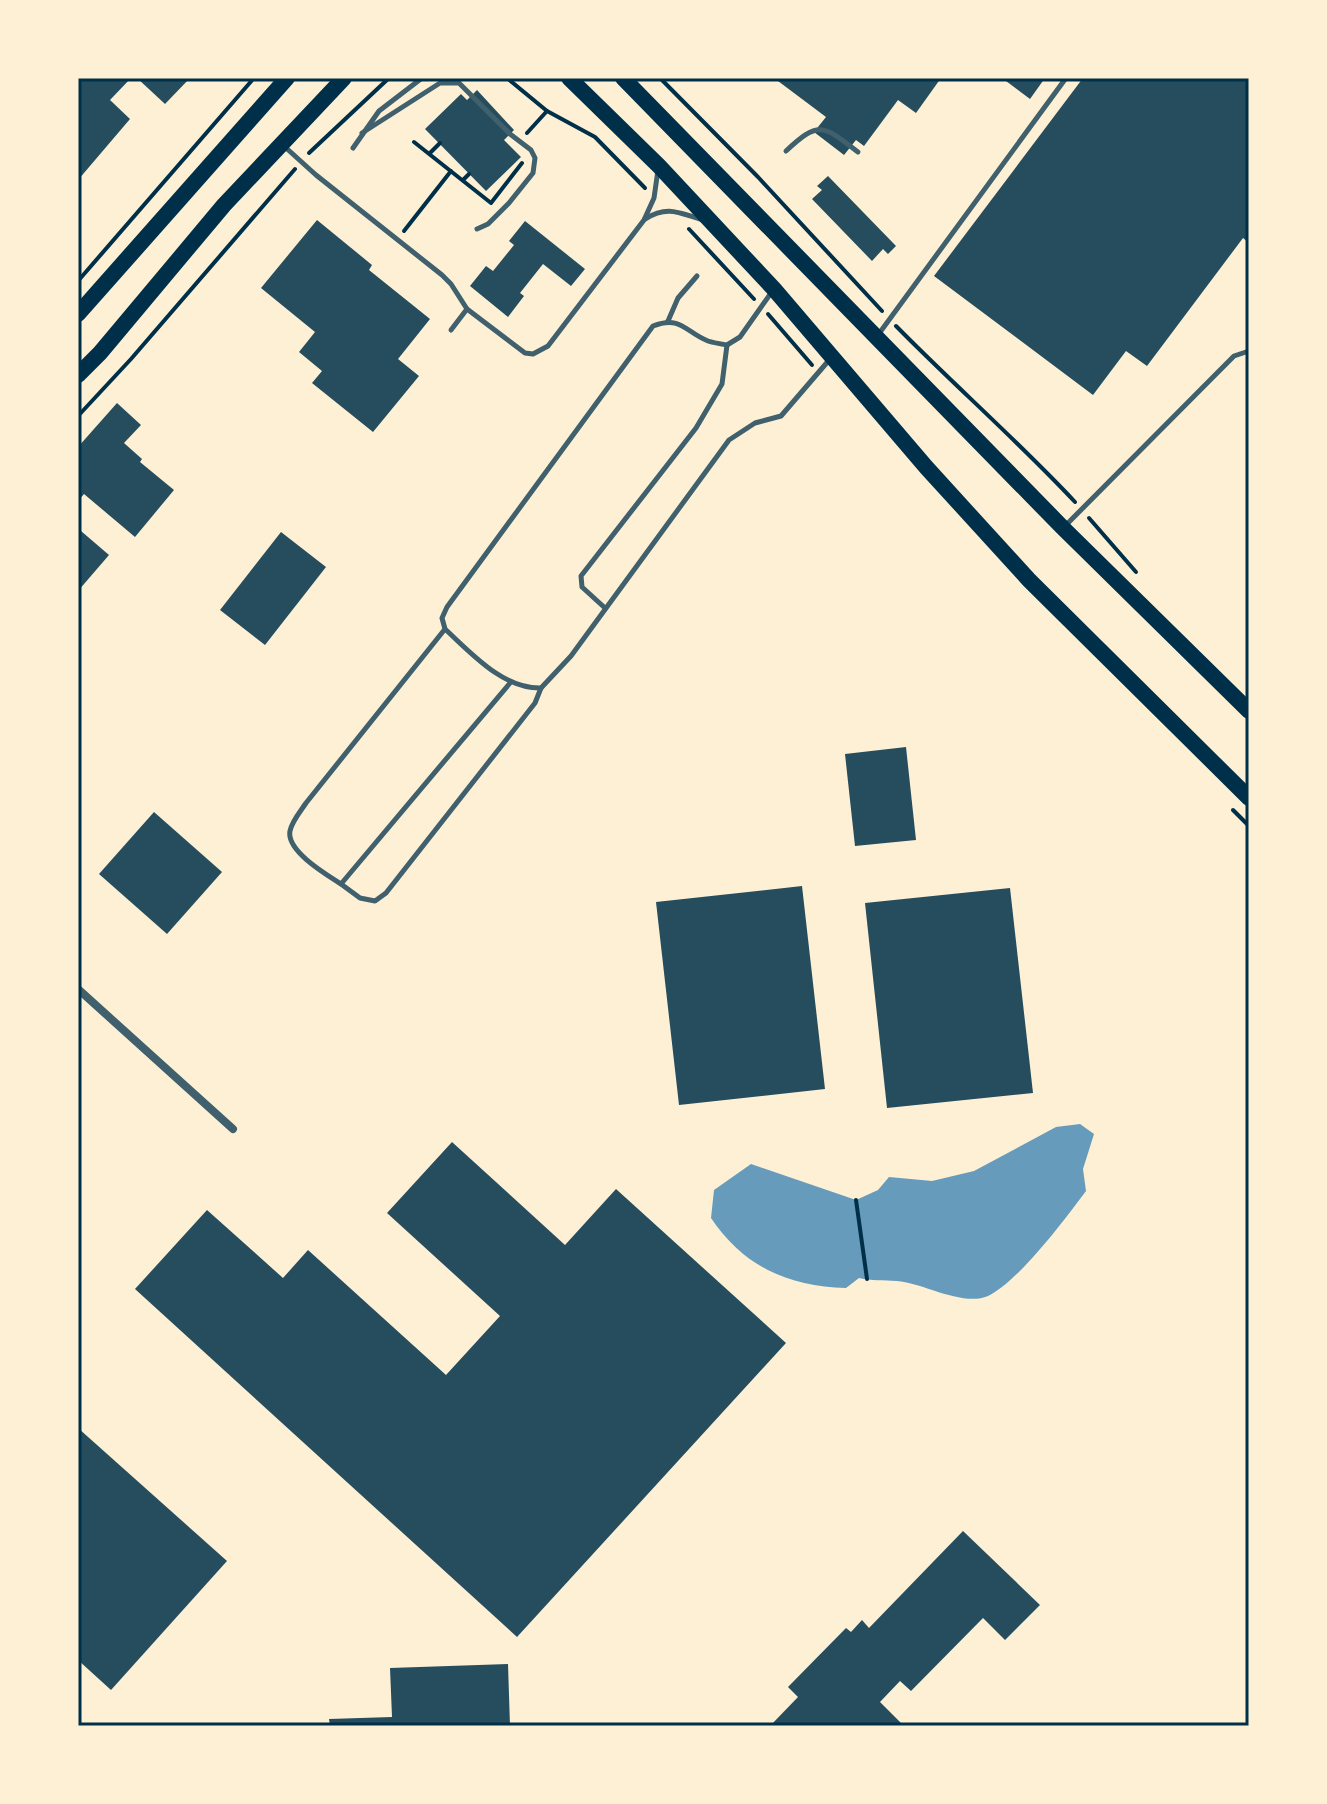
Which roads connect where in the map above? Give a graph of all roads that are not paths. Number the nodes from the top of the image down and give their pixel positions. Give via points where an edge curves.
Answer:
1 (287, 78) edge
2 (344, 78) edge
3 (422, 78) edge
4 (454, 78) edge
5 (569, 78) edge
6 (623, 78) edge
7 (1066, 78) edge
8 (464, 85) junction
9 (362, 133) junction
10 (281, 144) junction
11 (353, 148) dead end
12 (786, 151) dead end
13 (858, 152) dead end
14 (659, 166) junction
15 (644, 220) junction
16 (710, 221) junction
17 (477, 229) dead end
18 (697, 276) dead end
19 (774, 289) junction
20 (467, 309) junction
21 (78, 314) edge
22 (668, 321) junction
23 (451, 330) dead end
24 (877, 336) junction
25 (727, 345) junction
26 (1249, 351) edge
27 (831, 358) junction
28 (78, 375) edge
29 (1063, 528) junction
30 (605, 608) junction
31 (445, 629) junction
32 (510, 683) junction
33 (541, 688) junction
34 (1249, 711) edge
35 (1249, 798) edge
36 (341, 884) junction
37 (78, 989) edge
38 (233, 1129) dead end

1 - 21 main road
2 - 10 main road
3 - 9 lane via 379,111
4 - 8 lane
5 - 14 main road
6 - 24 main road
7 - 24 lane
8 - 9 lane via 440,83
8 - 17 lane via 535,158 533,173 509,203
9 - 11 lane
10 - 20 lane via 451,284
10 - 28 main road
12 - 13 lane via 811,130 822,129
14 - 15 lane via 656,192
14 - 16 main road
15 - 16 lane via 667,210
15 - 20 lane via 540,351 525,353 514,347
16 - 19 main road
18 - 22 lane via 678,298
19 - 25 lane via 740,337
19 - 27 main road
20 - 23 lane
22 - 25 lane
22 - 31 lane via 653,326 447,607
24 - 29 main road
25 - 30 lane via 722,384 696,428 581,576 582,587
26 - 29 lane via 1234,356
27 - 30 lane via 781,416 755,423 729,440
27 - 35 main road via 1029,580
29 - 34 main road
30 - 33 lane
31 - 32 lane
31 - 36 lane via 306,803 289,833 311,863
32 - 33 lane
32 - 36 lane
33 - 36 lane via 535,703 386,893 375,901 360,898
37 - 38 street

